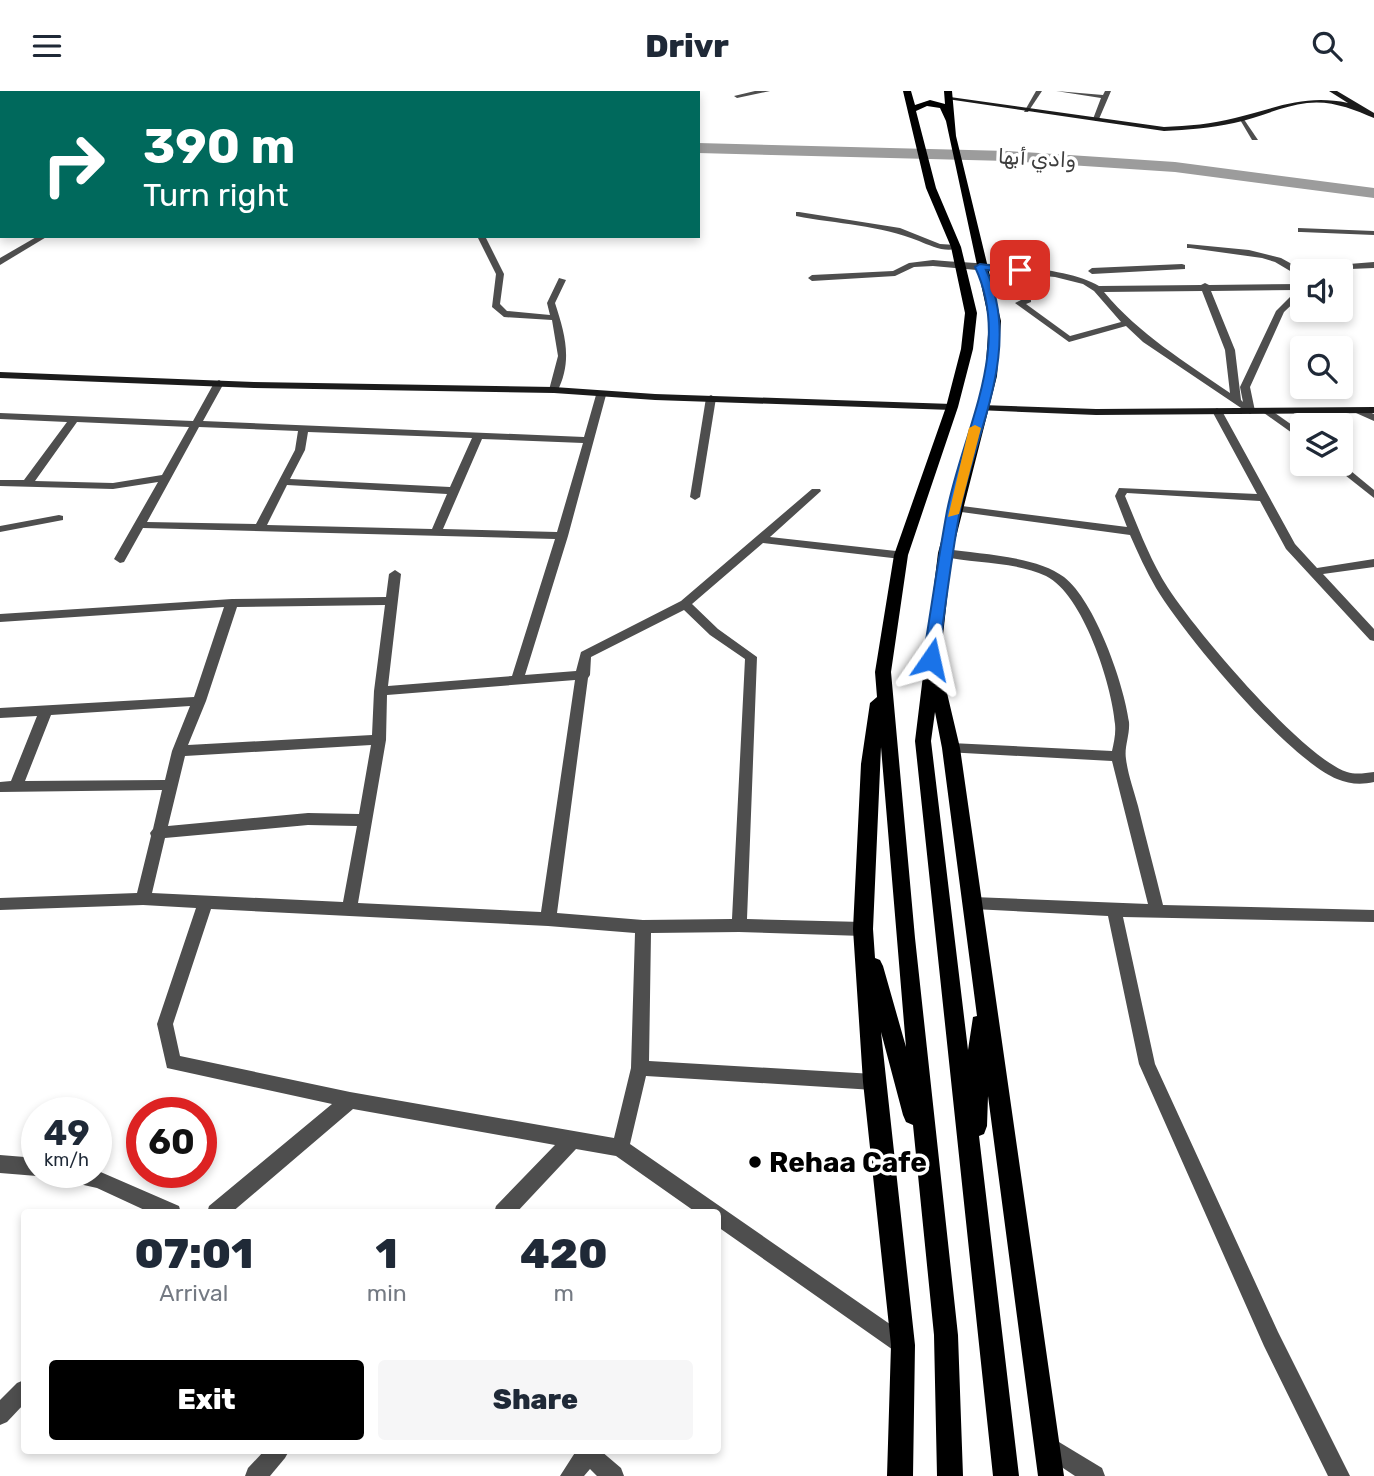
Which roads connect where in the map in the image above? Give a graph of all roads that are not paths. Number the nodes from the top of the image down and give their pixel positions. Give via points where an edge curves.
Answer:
1 (767, 91) edge
2 (888, 91) edge
3 (941, 91) edge
4 (1039, 91) edge
5 (1059, 91) edge
6 (1332, 91) edge
7 (914, 92) edge
8 (1317, 92) edge
9 (1107, 94) edge
10 (949, 95) edge
11 (737, 96) dead end
12 (1307, 101) junction
13 (1360, 108) junction
14 (911, 111) junction
15 (1026, 111) junction
16 (1374, 116) edge
17 (1096, 119) junction
18 (1241, 119) junction
19 (951, 124) junction
20 (1255, 138) dead end
21 (799, 214) dead end
22 (1301, 230) dead end
23 (1374, 233) edge
24 (41, 238) edge
25 (482, 238) edge
26 (956, 247) junction
27 (0, 262) edge
28 (1374, 265) edge
29 (960, 266) junction
30 (980, 267) junction
31 (1182, 267) junction
32 (1353, 267) edge
33 (1290, 269) edge
34 (1092, 271) dead end
35 (812, 278) dead end
36 (562, 280) dead end
37 (1202, 286) junction
38 (1097, 289) junction
39 (1290, 289) edge
40 (1028, 300) dead end
41 (1290, 301) edge
42 (556, 317) junction
43 (1128, 323) junction
44 (0, 375) edge
45 (219, 383) junction
46 (554, 390) junction
47 (601, 395) junction
48 (711, 398) junction
49 (1236, 401) junction
50 (952, 407) junction
51 (981, 408) junction
52 (1374, 410) edge
53 (1216, 411) junction
54 (1250, 411) junction
55 (1268, 411) junction
56 (1360, 411) junction
57 (0, 417) edge
58 (1374, 418) edge
59 (73, 420) junction
60 (195, 423) junction
61 (304, 428) junction
62 (1290, 428) edge
63 (478, 437) junction
64 (588, 440) junction
65 (1352, 476) edge
66 (165, 478) junction
67 (1374, 478) edge
68 (1358, 481) junction
69 (285, 482) junction
70 (0, 483) edge
71 (27, 484) junction
72 (456, 491) junction
73 (816, 491) dead end
74 (1374, 495) edge
75 (695, 497) dead end
76 (1264, 498) junction
77 (954, 508) junction
78 (59, 518) dead end
79 (142, 525) junction
80 (260, 527) junction
81 (0, 529) edge
82 (436, 532) junction
83 (1135, 533) junction
84 (562, 536) junction
85 (760, 539) junction
86 (945, 553) junction
87 (901, 555) junction
88 (120, 559) dead end
89 (1374, 563) edge
90 (1312, 572) junction
91 (394, 574) dead end
92 (393, 601) junction
93 (232, 603) junction
94 (685, 604) junction
95 (0, 618) edge
96 (1374, 637) edge
97 (931, 659) junction
98 (883, 672) junction
99 (584, 675) junction
100 (517, 680) junction
101 (381, 691) junction
102 (199, 701) junction
103 (46, 710) junction
104 (0, 713) edge
105 (379, 740) junction
106 (951, 748) junction
107 (178, 751) junction
108 (1118, 756) junction
109 (1374, 777) edge
110 (170, 785) junction
111 (0, 786) edge
112 (16, 786) junction
113 (365, 820) junction
114 (157, 833) junction
115 (143, 899) junction
116 (206, 901) junction
117 (973, 903) junction
118 (0, 904) edge
119 (349, 909) junction
120 (1114, 910) junction
121 (1157, 911) junction
122 (1374, 916) edge
123 (548, 919) junction
124 (739, 925) junction
125 (643, 927) junction
126 (863, 929) junction
127 (982, 978) junction
128 (640, 1068) junction
129 (874, 1082) junction
130 (350, 1100) junction
131 (572, 1140) junction
132 (620, 1148) junction
133 (0, 1164) edge
134 (21, 1164) edge
135 (928, 1166) junction
136 (974, 1182) junction
137 (112, 1185) edge
138 (163, 1209) edge
139 (221, 1209) edge
140 (507, 1209) edge
141 (707, 1209) edge
142 (721, 1218) edge
143 (903, 1345) junction
144 (21, 1393) edge
145 (0, 1415) edge
146 (1049, 1447) junction
147 (275, 1454) edge
148 (586, 1454) edge
149 (589, 1454) edge
150 (256, 1476) edge
151 (571, 1476) edge
152 (613, 1476) edge
153 (900, 1476) edge
154 (950, 1476) edge
155 (1006, 1476) edge
156 (1051, 1476) edge
157 (1094, 1476) edge
158 (1339, 1476) edge

1 - 11 street
2 - 7 street
3 - 7 main road via 937,95
4 - 15 street
5 - 9 street
6 - 13 street
7 - 14 main road
8 - 12 street
9 - 17 street
10 - 15 street
10 - 19 main road
12 - 13 street
12 - 18 street
13 - 16 street
14 - 19 main road via 926,102 939,104
14 - 26 main road via 930,188
15 - 17 street
17 - 18 street via 1164,129
18 - 20 street
19 - 30 main road
21 - 26 street via 900,230 939,246
22 - 23 street
24 - 27 street
25 - 42 street via 500,274 495,305 503,314
26 - 29 main road
28 - 32 street
29 - 30 street
29 - 35 street via 933,263 895,273
29 - 50 main road via 971,313
30 - 38 street via 1071,276
30 - 51 main road via 995,321 991,376
31 - 33 street via 1190,244 1256,254
31 - 34 street
31 - 37 street
36 - 42 street via 551,303
37 - 38 street
37 - 39 street
37 - 49 street via 1230,350
38 - 43 street
40 - 43 street via 1019,303 1069,339
41 - 54 street via 1280,311 1245,387
42 - 46 street via 565,347 563,369
43 - 49 street via 1178,364
44 - 45 street
45 - 46 street
45 - 60 street
46 - 47 street
47 - 48 street
47 - 64 street
48 - 50 street
48 - 75 street
49 - 54 street
50 - 87 main road
51 - 53 street
51 - 77 main road
52 - 56 street
53 - 54 street
53 - 76 street
54 - 55 street
55 - 56 street
55 - 62 street
56 - 58 street
57 - 59 street
59 - 60 street
59 - 71 street
60 - 61 street
60 - 66 street
61 - 63 street
61 - 69 street via 300,450
63 - 64 street
63 - 72 street
64 - 84 street
65 - 68 street
66 - 71 street via 113,486
66 - 79 street
67 - 68 street
68 - 74 street
69 - 72 street
69 - 80 street
70 - 71 street
72 - 82 street
73 - 85 street
76 - 83 street via 1124,490 1120,496
76 - 90 street via 1290,545
77 - 83 street
77 - 86 main road
78 - 81 street
79 - 80 street
79 - 88 street
80 - 82 street
82 - 84 street
83 - 109 street via 1164,591 1270,715 1338,774 1361,781
84 - 100 street
85 - 87 street
85 - 94 street
86 - 97 main road
86 - 108 street via 1035,569 1060,580 1093,630 1112,679 1122,726
87 - 98 main road
89 - 90 street
90 - 96 street
91 - 92 street
92 - 93 street
92 - 101 street
93 - 95 street
93 - 102 street
94 - 99 street via 585,655
94 - 124 street via 714,632 751,657
97 - 106 main road
97 - 136 main road via 923,741
98 - 126 main road via 870,764
98 - 135 main road
99 - 100 street
99 - 123 street
100 - 101 street
101 - 105 street
102 - 103 street
102 - 107 street
103 - 104 street
103 - 112 street
105 - 107 street
105 - 113 street
106 - 108 street
106 - 117 main road
107 - 110 street
108 - 121 street
110 - 112 street
110 - 114 street
111 - 112 street
113 - 114 street via 309,819
113 - 119 street
114 - 115 street
115 - 116 street
115 - 118 street
116 - 119 street
116 - 130 street via 165,1024 173,1062
117 - 120 street
117 - 127 main road
119 - 123 street
120 - 121 street
120 - 158 street via 1147,1064 1270,1339
121 - 122 street
123 - 125 street
124 - 125 street
124 - 126 street
125 - 128 street
126 - 129 main road
126 - 135 main road
127 - 136 main road
127 - 146 main road
128 - 129 street
128 - 132 street
129 - 143 main road
130 - 131 street
130 - 139 street
131 - 132 street
131 - 140 street
132 - 141 street
133 - 134 street
135 - 154 main road via 946,1335
136 - 155 main road
137 - 138 street
142 - 143 street
143 - 153 main road
144 - 145 street
146 - 156 main road
146 - 157 street
147 - 150 street
148 - 151 street
149 - 152 street

